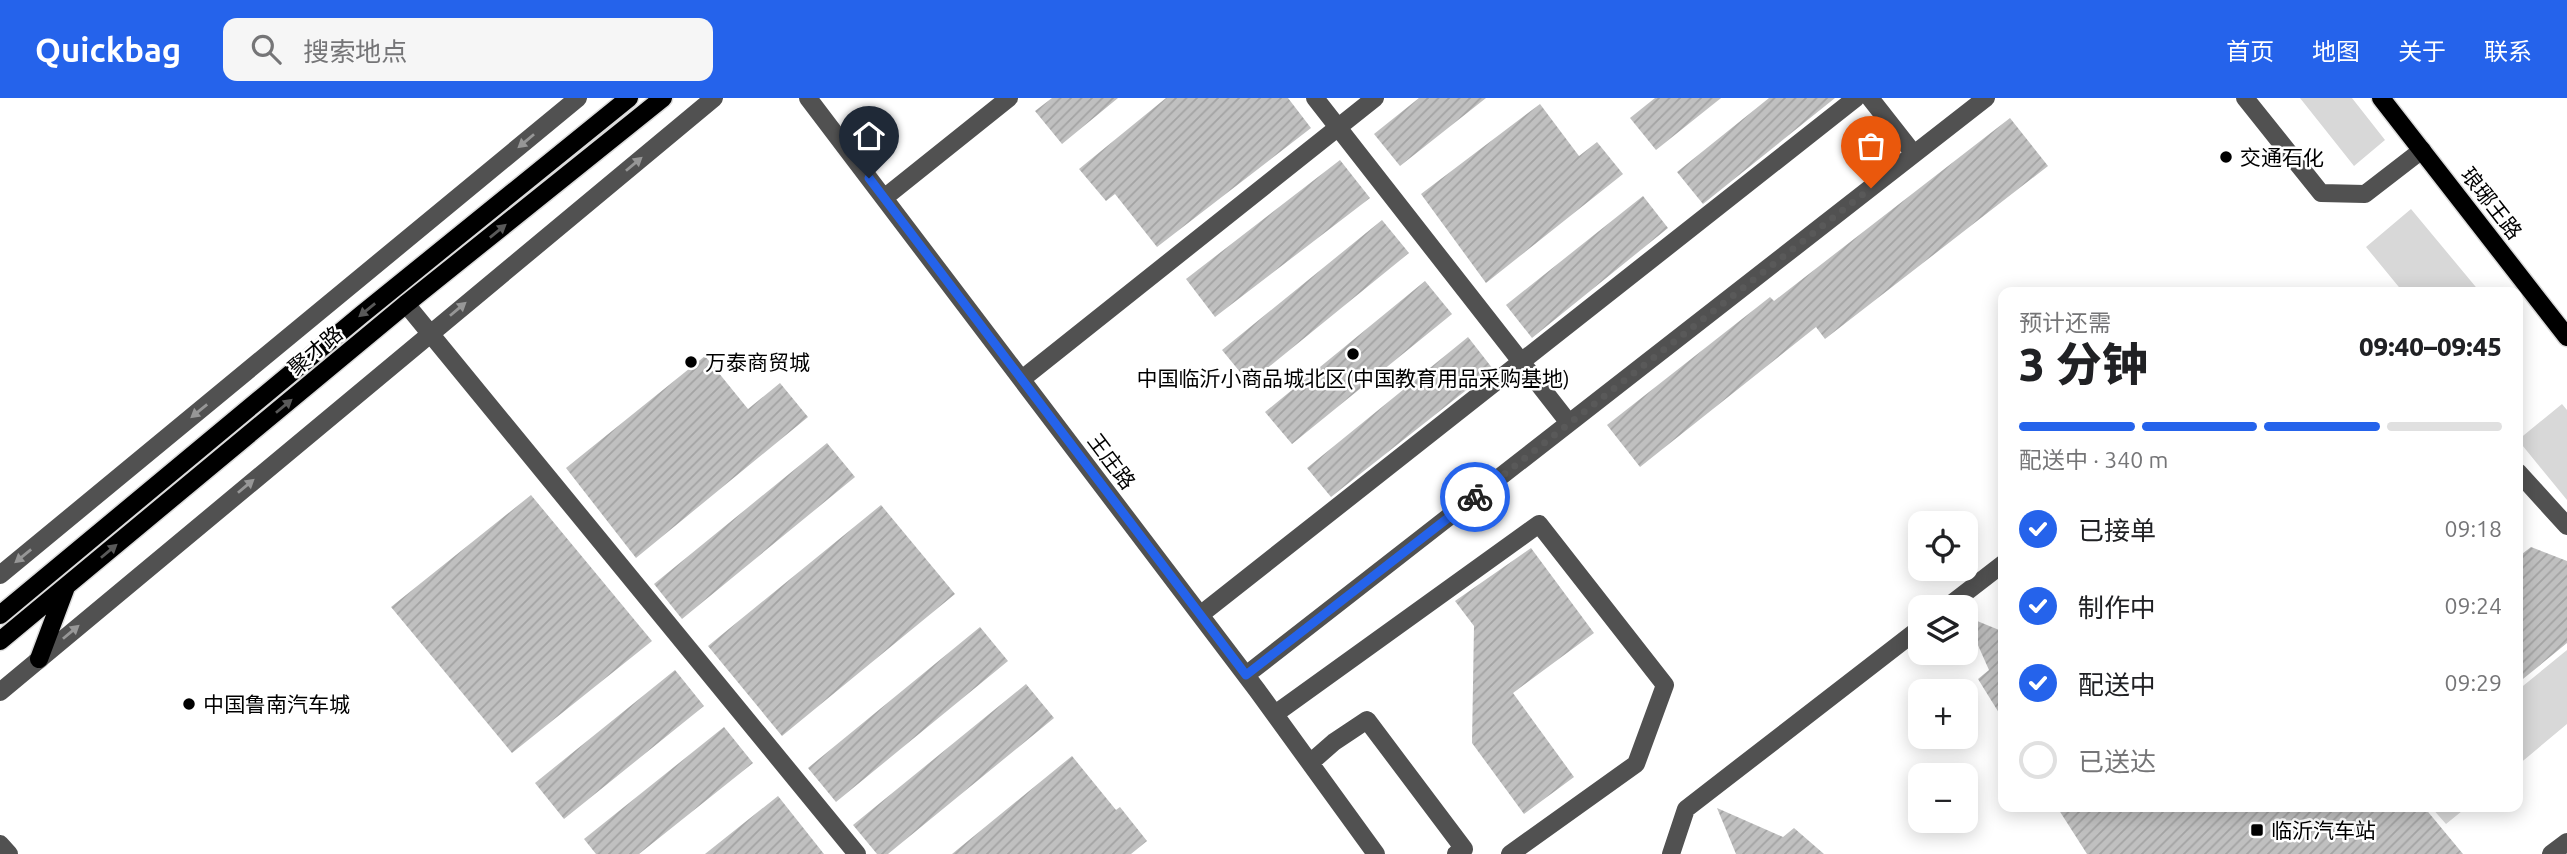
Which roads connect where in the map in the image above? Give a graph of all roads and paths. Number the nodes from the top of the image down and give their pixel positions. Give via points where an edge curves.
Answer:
1 (578, 98) edge
2 (629, 98) edge
3 (663, 98) edge
4 (714, 98) edge
5 (808, 98) edge
6 (1009, 98) edge
7 (1315, 98) edge
8 (1375, 98) edge
9 (1856, 98) edge
10 (1870, 98) edge
11 (1986, 98) edge
12 (2245, 98) edge
13 (2381, 98) edge
14 (1338, 127) junction
15 (2421, 150) junction
16 (1914, 154) junction
17 (884, 198) junction
18 (406, 304) junction
19 (429, 333) junction
20 (2567, 337) edge
21 (1521, 363) junction
22 (1022, 379) junction
23 (1569, 423) junction
24 (2523, 478) edge
25 (2567, 526) edge
26 (1998, 568) edge
27 (0, 575) edge
28 (66, 587) junction
29 (1963, 595) edge
30 (0, 615) edge
31 (1200, 615) junction
32 (1908, 637) edge
33 (0, 641) edge
34 (39, 659) junction
35 (1246, 675) junction
36 (0, 692) edge
37 (1275, 714) junction
38 (1310, 763) junction
39 (2567, 842) edge
40 (0, 844) edge
41 (9, 854) edge
42 (856, 854) edge
43 (1376, 854) edge
44 (1456, 854) edge
45 (1510, 854) edge
46 (1671, 854) edge
47 (2552, 854) edge

1 -> 27 street
2 -> 30 main road, 聚才路
18 -> 3 main road, 聚才路
19 -> 4 street
5 - 17 street, 王庄路
6 - 17 street
7 - 14 street
8 - 14 street
9 - 21 street
10 - 16 street
11 - 16 street
12 - 15 street via 2320,193 2365,194
13 - 15 main road, 琅琊王路
14 - 21 street
14 - 22 street
15 - 20 main road, 琅琊王路
16 - 23 street
17 - 22 street, 王庄路
18 - 19 street
28 -> 18 main road, 聚才路
34 -> 19 street
19 - 42 street
21 - 23 street
21 - 31 street
22 - 31 street, 王庄路
23 - 35 street
24 - 25 street
26 - 29 street
28 - 33 main road, 聚才路
28 - 34 main road
31 - 35 street, 王庄路
32 - 46 street via 1686,809
34 - 36 street
35 - 37 street, 王庄路
37 - 38 street, 王庄路
37 - 45 street via 1539,524 1665,685 1636,764
38 - 43 street, 王庄路
38 - 44 street via 1367,720 1464,849
39 - 47 street
40 - 41 street

